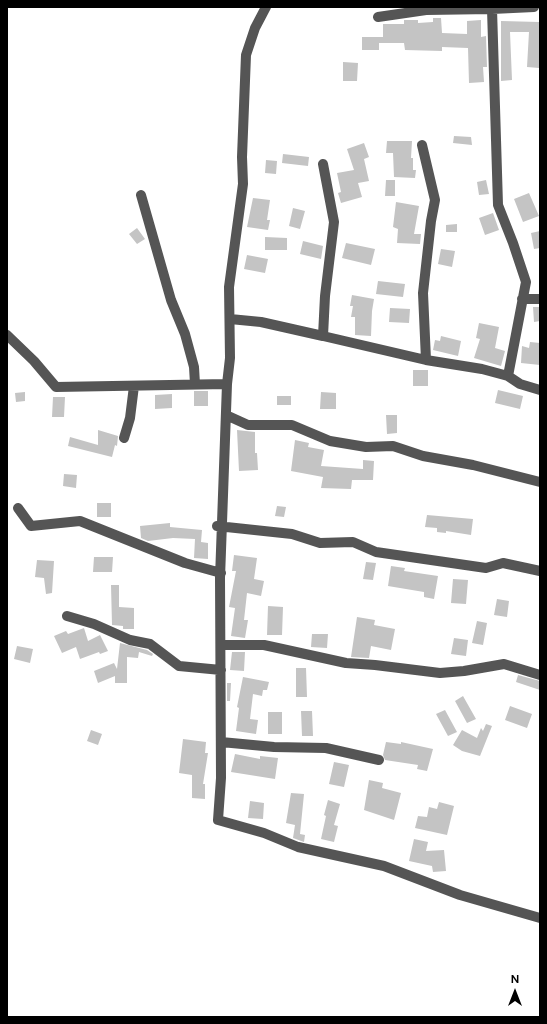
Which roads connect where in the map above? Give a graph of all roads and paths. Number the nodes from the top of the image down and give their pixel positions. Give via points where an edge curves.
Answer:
1 (266, 7) edge
2 (534, 7) edge
3 (492, 9) junction
4 (378, 17) dead end
5 (422, 145) dead end
6 (323, 164) dead end
7 (141, 195) dead end
8 (522, 299) junction
9 (540, 299) edge
10 (230, 319) junction
11 (7, 335) edge
12 (322, 336) junction
13 (426, 360) junction
14 (508, 376) junction
15 (195, 384) junction
16 (227, 384) junction
17 (134, 386) junction
18 (540, 390) edge
19 (226, 415) junction
20 (124, 438) dead end
21 (540, 482) edge
22 (18, 508) dead end
23 (219, 526) junction
24 (540, 571) edge
25 (221, 573) junction
26 (67, 616) dead end
27 (221, 645) junction
28 (221, 670) junction
29 (540, 675) edge
30 (221, 742) junction
31 (379, 760) dead end
32 (540, 918) edge

1 - 10 street via 255,28 246,55 243,184 229,287
2 - 3 street
3 - 4 street via 426,10
3 - 8 street via 498,205 526,282
5 - 13 street via 435,200 423,293
6 - 12 street via 334,222
7 - 15 street via 171,300 185,334 194,367
8 - 9 street
8 - 14 street
10 - 12 street via 268,323
10 - 16 street
11 - 17 street via 56,387
12 - 13 street
13 - 14 street
14 - 18 street via 520,384
15 - 16 street
15 - 17 street
16 - 19 street
17 - 20 street via 130,418
19 - 21 street via 248,425 292,425 330,441 366,447 393,446 423,456
19 - 23 street
22 - 25 street via 31,526 80,521 185,563
23 - 24 street via 292,534 320,543 353,542 376,552 486,568 503,563
23 - 25 street
25 - 27 street
26 - 28 street via 94,624 130,640 150,644 179,666
27 - 28 street
27 - 29 street via 264,645 346,663 376,664 440,673 504,664
28 - 30 street
30 - 31 street via 326,748
30 - 32 street via 218,820 264,833 298,847 384,866 460,895

